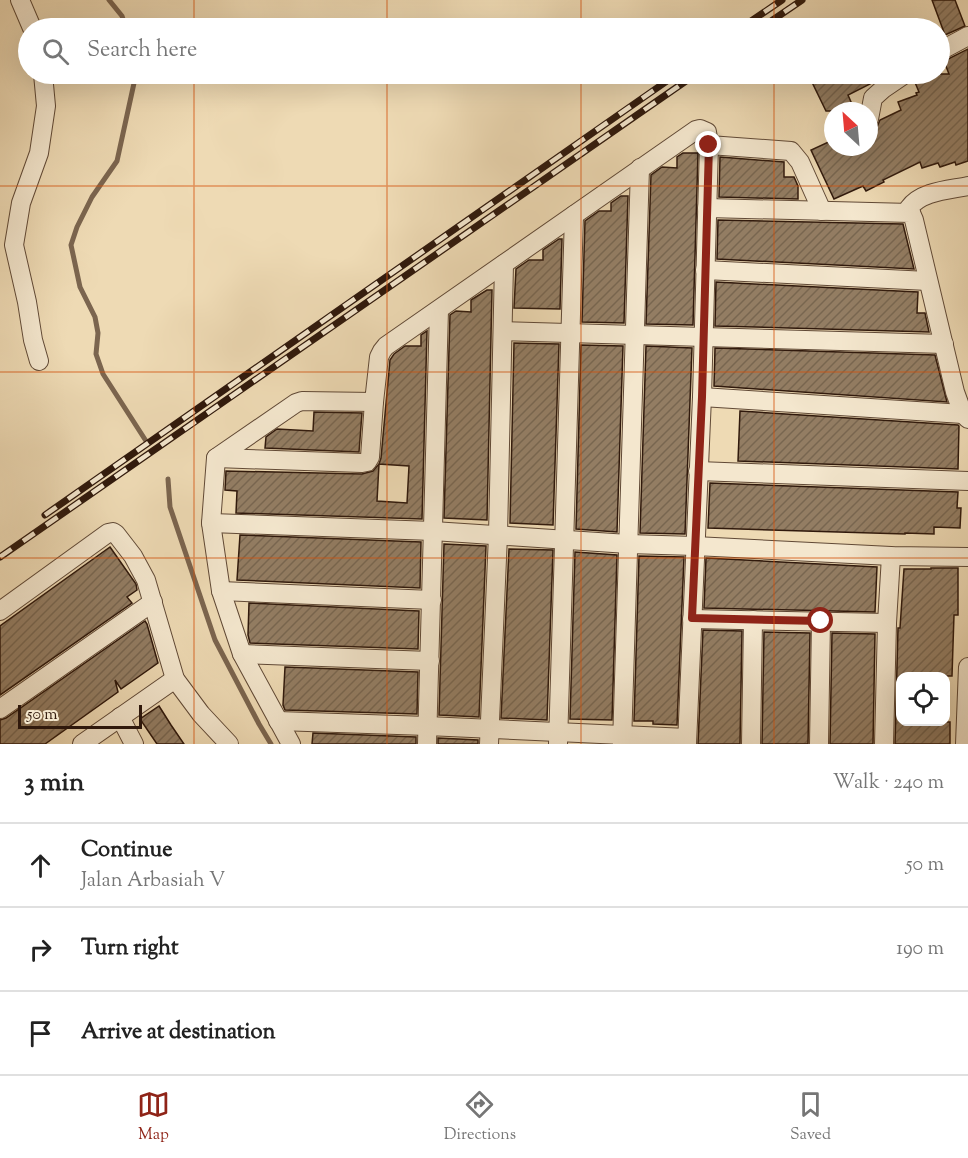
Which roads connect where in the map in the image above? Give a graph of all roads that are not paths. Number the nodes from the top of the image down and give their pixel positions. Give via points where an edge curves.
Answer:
1 (20, 0) edge
2 (28, 18) edge
3 (968, 36) edge
4 (950, 45) edge
5 (44, 84) edge
6 (890, 84) edge
7 (872, 102) edge
8 (709, 145) junction
9 (640, 168) junction
10 (968, 186) edge
11 (707, 208) junction
12 (822, 211) junction
13 (911, 213) junction
14 (574, 215) junction
15 (504, 264) junction
16 (705, 270) junction
17 (928, 281) junction
18 (439, 310) junction
19 (503, 331) junction
20 (571, 333) junction
21 (635, 334) junction
22 (703, 336) junction
23 (944, 344) junction
24 (39, 361) dead end
25 (702, 397) junction
26 (374, 402) junction
27 (966, 417) edge
28 (216, 458) junction
29 (698, 471) junction
30 (968, 481) edge
31 (211, 523) junction
32 (433, 531) junction
33 (498, 536) junction
34 (564, 540) junction
35 (628, 544) junction
36 (695, 546) junction
37 (891, 556) junction
38 (968, 557) edge
39 (221, 591) junction
40 (432, 600) junction
41 (153, 602) junction
42 (0, 611) edge
43 (692, 618) junction
44 (753, 620) junction
45 (821, 621) junction
46 (887, 623) junction
47 (242, 654) junction
48 (430, 661) junction
49 (968, 667) edge
50 (175, 679) junction
51 (0, 710) edge
52 (120, 717) junction
53 (278, 721) junction
54 (427, 726) junction
55 (490, 736) edge
56 (559, 738) edge
57 (623, 739) edge
58 (687, 741) edge
59 (82, 744) edge
60 (134, 744) edge
61 (229, 744) edge
62 (291, 744) edge
63 (427, 744) edge
64 (751, 744) edge
65 (819, 744) edge
66 (884, 744) edge
67 (965, 744) edge

1 - 2 street
3 - 4 street
5 - 24 street via 46,106 39,153 21,203 14,245
6 - 7 street
8 - 9 street via 707,132 696,130
8 - 11 street
8 - 12 street via 791,151
9 - 14 street
9 - 21 street
10 - 13 street via 928,194 911,205
11 - 12 street
11 - 16 street
12 - 13 street
13 - 17 street
14 - 15 street
14 - 20 street
15 - 18 street
15 - 19 street
16 - 17 street
16 - 22 street
17 - 23 street
18 - 26 street via 382,351
18 - 32 street
19 - 20 street
19 - 33 street
20 - 21 street
20 - 34 street
21 - 22 street
21 - 35 street
22 - 23 street
22 - 25 street
23 - 27 street via 955,392
25 - 27 street
25 - 29 street
26 - 28 street via 296,403
26 - 28 street via 368,462
28 - 31 street
29 - 30 street
29 - 36 street
31 - 32 street
31 - 39 street
32 - 33 street
32 - 40 street
33 - 34 street
33 - 55 street
34 - 35 street
34 - 56 street
35 - 36 street
35 - 57 street
36 - 37 street
36 - 43 street
37 - 38 street
37 - 46 street
39 - 40 street
39 - 47 street
40 - 48 street
41 - 42 street via 133,556 113,532
41 - 50 street
41 - 51 street
43 - 44 street
43 - 58 street
44 - 45 street
44 - 64 street
45 - 46 street
45 - 65 street
46 - 66 street
47 - 48 street
47 - 53 street
48 - 54 street
49 - 67 street
50 - 52 street
50 - 61 street
52 - 59 street
52 - 60 street
53 - 54 street
53 - 62 street
54 - 55 street
54 - 63 street
55 - 56 street
56 - 57 street
57 - 58 street

